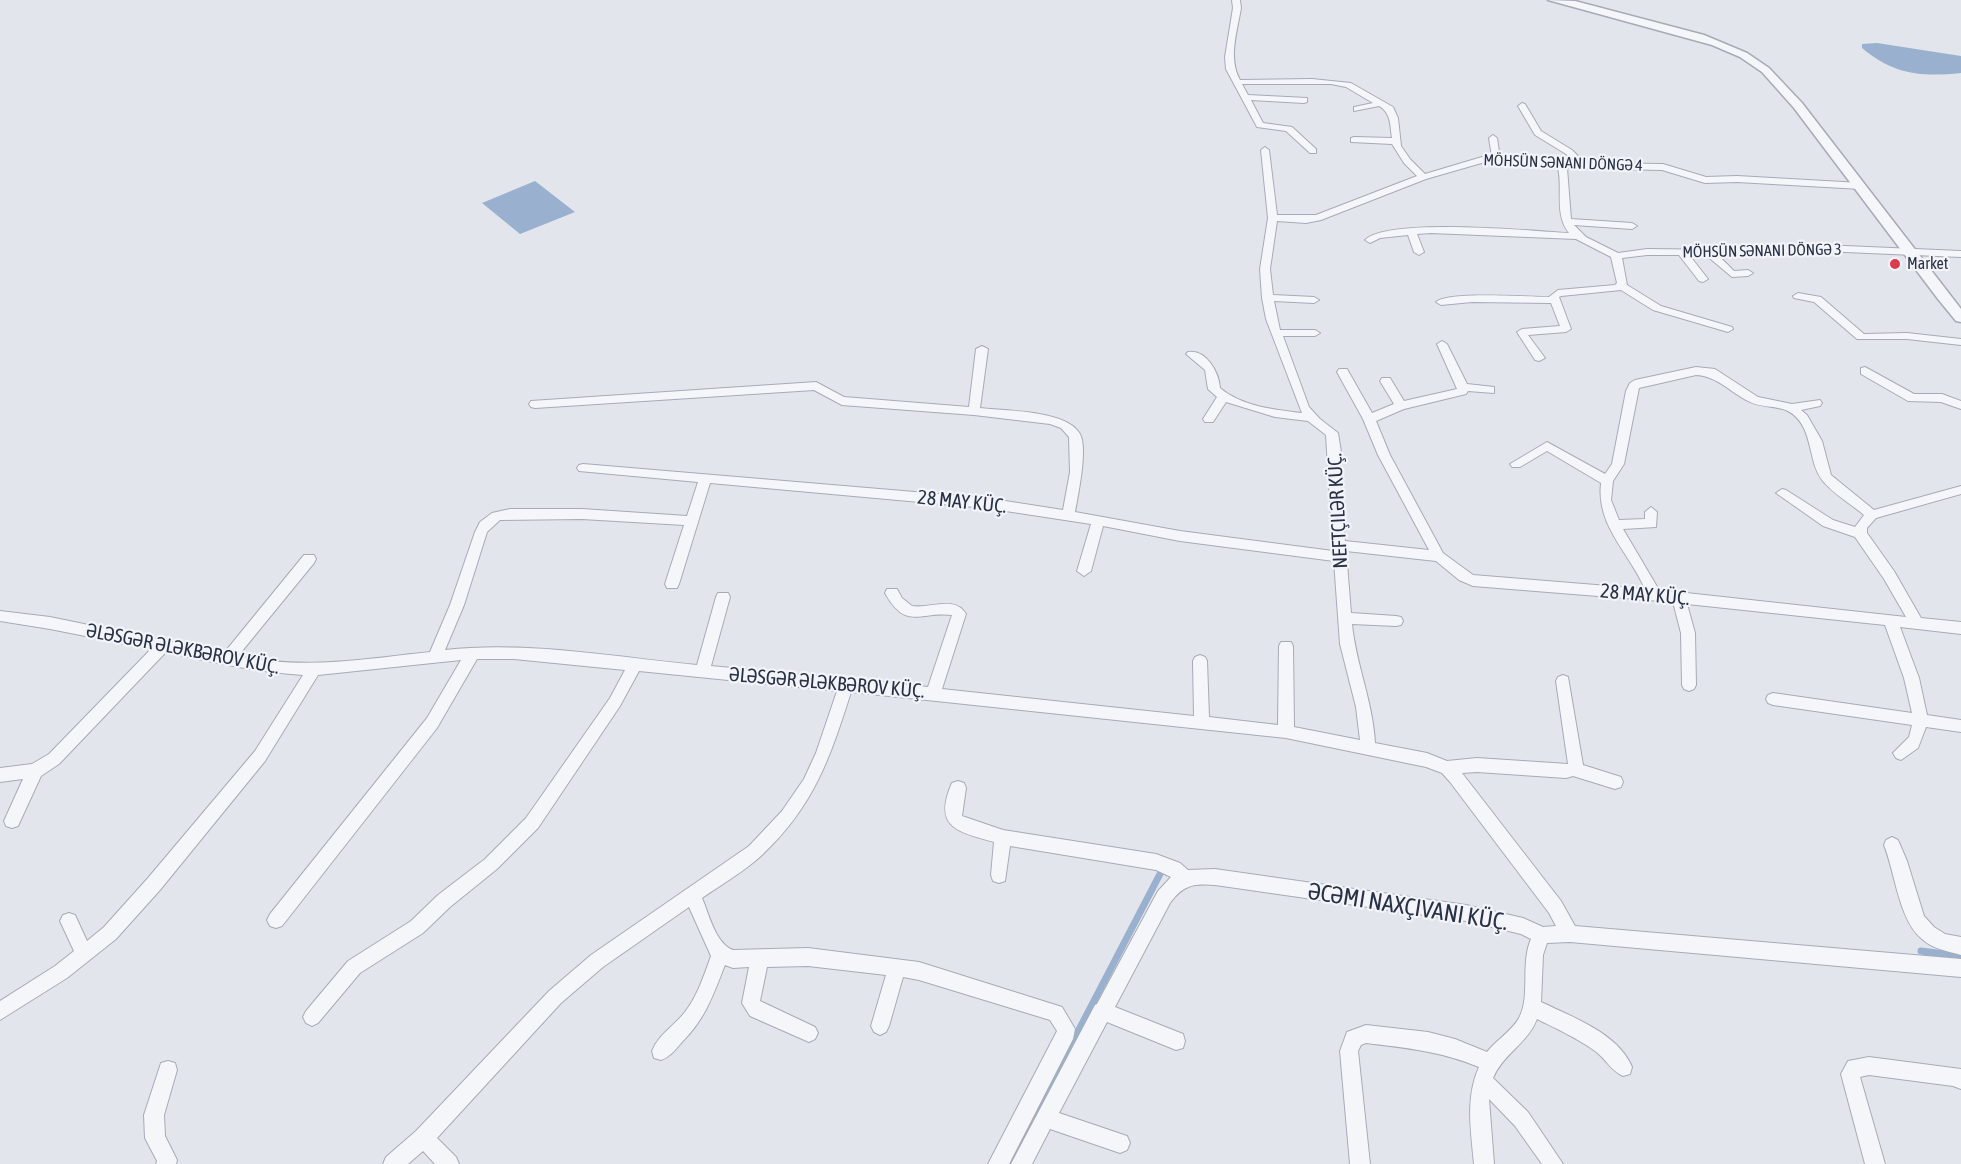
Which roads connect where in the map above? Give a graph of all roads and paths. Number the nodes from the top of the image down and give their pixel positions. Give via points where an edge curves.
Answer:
1 (1236, 0) edge
2 (1553, 0) edge
3 (1237, 82) junction
4 (1245, 97) junction
5 (1304, 100) dead end
6 (1381, 103) junction
7 (1522, 106) dead end
8 (1357, 109) dead end
9 (1493, 138) dead end
10 (1354, 140) dead end
11 (1396, 141) junction
12 (1265, 150) dead end
13 (1313, 151) dead end
14 (1496, 159) junction
15 (1562, 165) junction
16 (1583, 166) junction
17 (1423, 177) junction
18 (1861, 186) junction
19 (1273, 218) junction
20 (1567, 222) junction
21 (1632, 226) dead end
22 (1412, 231) junction
23 (1578, 236) junction
24 (1370, 240) dead end
25 (1419, 252) dead end
26 (1682, 252) junction
27 (1710, 253) junction
28 (1908, 253) junction
29 (1961, 254) edge
30 (1616, 256) junction
31 (1749, 273) dead end
32 (1703, 279) dead end
33 (1622, 286) junction
34 (1798, 296) dead end
35 (1267, 298) junction
36 (1314, 300) dead end
37 (1554, 300) junction
38 (1441, 302) dead end
39 (1961, 318) edge
40 (1728, 329) dead end
41 (1276, 333) junction
42 (1315, 333) dead end
43 (1961, 342) edge
44 (1442, 344) dead end
45 (982, 349) dead end
46 (1192, 354) dead end
47 (1539, 358) dead end
48 (1865, 371) dead end
49 (1343, 372) dead end
50 (1386, 381) dead end
51 (1463, 387) junction
52 (1490, 390) dead end
53 (1223, 398) junction
54 (1816, 403) dead end
55 (535, 404) dead end
56 (1961, 405) edge
57 (1401, 406) junction
58 (1792, 408) junction
59 (974, 411) junction
60 (1311, 417) junction
61 (1209, 419) dead end
62 (1370, 419) junction
63 (1516, 464) dead end
64 (583, 468) dead end
65 (706, 478) junction
66 (1607, 481) junction
67 (1961, 489) edge
68 (1782, 493) dead end
69 (1651, 512) dead end
70 (1068, 515) junction
71 (1872, 515) junction
72 (691, 521) junction
73 (1098, 521) junction
74 (1614, 525) junction
75 (1860, 534) junction
76 (1338, 551) junction
77 (1438, 556) junction
78 (309, 560) dead end
79 (1084, 571) dead end
80 (672, 584) dead end
81 (892, 593) dead end
82 (1654, 595) junction
83 (723, 597) dead end
84 (1679, 598) junction
85 (0, 616) edge
86 (1345, 618) junction
87 (1396, 621) dead end
88 (1890, 621) junction
89 (1917, 623) junction
90 (1961, 628) edge
91 (163, 646) junction
92 (1286, 646) dead end
93 (473, 653) junction
94 (435, 657) junction
95 (226, 661) junction
96 (1200, 661) dead end
97 (636, 664) junction
98 (314, 670) junction
99 (702, 671) junction
100 (1563, 681) dead end
101 (1689, 685) dead end
102 (846, 686) junction
103 (933, 694) junction
104 (1773, 699) dead end
105 (1919, 721) junction
106 (1202, 722) junction
107 (1961, 726) edge
108 (1286, 732) junction
109 (1368, 748) junction
110 (1901, 753) dead end
111 (1447, 768) junction
112 (1573, 769) junction
113 (35, 771) junction
114 (0, 775) edge
115 (1615, 782) dead end
116 (958, 788) dead end
117 (12, 821) dead end
118 (1003, 837) junction
119 (1892, 845) dead end
120 (999, 875) dead end
121 (1184, 878) junction
122 (692, 894) junction
123 (276, 920) dead end
124 (69, 921) dead end
125 (1570, 934) junction
126 (1542, 936) junction
127 (1961, 946) edge
128 (84, 954) junction
129 (721, 954) junction
130 (759, 960) junction
131 (897, 967) junction
132 (1959, 972) edge
133 (1532, 1007) junction
134 (0, 1011) edge
135 (1101, 1011) junction
136 (312, 1017) dead end
137 (880, 1026) dead end
138 (809, 1033) dead end
139 (1176, 1041) dead end
140 (661, 1051) dead end
141 (1490, 1062) junction
142 (1623, 1067) dead end
143 (168, 1070) dead end
144 (1961, 1080) edge
145 (1482, 1081) junction
146 (1045, 1118) junction
147 (423, 1138) junction
148 (1120, 1143) dead end
149 (166, 1164) edge
150 (393, 1164) edge
151 (449, 1164) edge
152 (998, 1164) edge
153 (1021, 1164) edge
154 (1360, 1164) edge
155 (1484, 1164) edge
156 (1552, 1164) edge
157 (1875, 1164) edge

1 - 3 street via 1229,63
2 - 18 street via 1687,35 1751,60 1778,81
3 - 4 street
3 - 6 street via 1330,81
4 - 5 street
4 - 13 street via 1260,125 1289,129
6 - 8 street
6 - 11 street via 1394,118
7 - 16 street via 1538,133 1569,152
9 - 14 street
10 - 11 street
11 - 17 street via 1407,161
12 - 19 street, NEFTÇILƏR KÜÇ.
14 - 15 street, MÖHSÜN SƏNANI DÖNGƏ 4
14 - 17 street, MÖHSÜN SƏNANI DÖNGƏ 4 via 1478,160
15 - 16 street, MÖHSÜN SƏNANI DÖNGƏ 4
15 - 20 street
16 - 18 street, MÖHSÜN SƏNANI DÖNGƏ 4 via 1663,167 1705,180
17 - 19 street, MÖHSÜN SƏNANI DÖNGƏ 4 via 1318,218
18 - 28 street
19 - 35 street, NEFTÇILƏR KÜÇ. via 1264,269
20 - 21 street
20 - 23 street
22 - 23 street via 1457,229 1532,239
22 - 24 street via 1378,235
22 - 25 street
23 - 30 street
26 - 27 street, MÖHSÜN SƏNANI DÖNGƏ 3
26 - 30 street, MÖHSÜN SƏNANI DÖNGƏ 3
26 - 32 street
27 - 28 street, MÖHSÜN SƏNANI DÖNGƏ 3 via 1821,248
27 - 31 street via 1732,274
28 - 29 street, MÖHSÜN SƏNANI DÖNGƏ 3
28 - 39 street
30 - 33 street
33 - 37 street via 1558,293
33 - 40 street via 1657,308
34 - 43 street via 1817,299 1861,337 1907,336
35 - 36 street
35 - 41 street, NEFTÇILƏR KÜÇ.
37 - 38 street
37 - 47 street via 1566,328 1522,332
41 - 42 street
41 - 60 street, NEFTÇILƏR KÜÇ. via 1299,398
44 - 51 street
45 - 59 street
46 - 53 street via 1211,369 1214,388
48 - 56 street via 1912,398 1942,398
49 - 62 street
50 - 57 street
51 - 52 street
51 - 57 street via 1462,391
53 - 60 street via 1292,417
53 - 61 street
54 - 58 street
55 - 59 street via 816,386 842,401
57 - 62 street
58 - 66 street via 1754,400 1711,372 1696,371 1639,383 1632,391 1618,464
58 - 71 street via 1803,418 1816,441 1827,478
59 - 70 street via 1051,420 1065,425 1075,436 1076,472
60 - 76 street, NEFTÇILƏR KÜÇ. via 1334,439
62 - 77 street via 1378,446
63 - 66 street via 1547,446
64 - 65 street, 28 MAY KÜÇ.
65 - 70 street, 28 MAY KÜÇ. via 986,503
65 - 72 street
66 - 74 street via 1605,500
67 - 71 street
68 - 75 street via 1828,523
69 - 74 street via 1650,524
70 - 73 street, 28 MAY KÜÇ.
71 - 75 street
72 - 80 street
72 - 94 street via 582,514 496,516 481,532
73 - 76 street, 28 MAY KÜÇ. via 1180,536
73 - 79 street
74 - 82 street
75 - 89 street
76 - 77 street, 28 MAY KÜÇ.
76 - 86 street, NEFTÇILƏR KÜÇ.
77 - 82 street, 28 MAY KÜÇ. via 1462,577 1473,581
78 - 95 street
81 - 103 street via 904,611 950,609 958,614
82 - 84 street, 28 MAY KÜÇ.
83 - 99 street
84 - 88 street, 28 MAY KÜÇ.
84 - 101 street via 1688,633
85 - 91 street, ƏLƏSGƏR ƏLƏKBƏROV KÜÇ.
86 - 87 street
86 - 109 street, NEFTÇILƏR KÜÇ. via 1350,662 1368,724
88 - 89 street, 28 MAY KÜÇ.
88 - 105 street via 1916,689
89 - 90 street, 28 MAY KÜÇ.
91 - 95 street, ƏLƏSGƏR ƏLƏKBƏROV KÜÇ.
91 - 113 street via 54,759
92 - 108 street
93 - 94 street, ƏLƏSGƏR ƏLƏKBƏROV KÜÇ.
93 - 97 street, ƏLƏSGƏR ƏLƏKBƏROV KÜÇ.
93 - 123 street via 432,723
94 - 98 street, ƏLƏSGƏR ƏLƏKBƏROV KÜÇ.
95 - 98 street, ƏLƏSGƏR ƏLƏKBƏROV KÜÇ.
96 - 106 street
97 - 99 street, ƏLƏSGƏR ƏLƏKBƏROV KÜÇ.
97 - 136 street via 564,780 527,829 417,927 354,967
98 - 128 street via 260,756 154,884 110,933
99 - 102 street, ƏLƏSGƏR ƏLƏKBƏROV KÜÇ.
100 - 112 street via 1576,763
102 - 103 street, ƏLƏSGƏR ƏLƏKBƏROV KÜÇ.
102 - 122 street via 810,784 788,816 755,851
103 - 106 street, ƏLƏSGƏR ƏLƏKBƏROV KÜÇ.
104 - 105 street
105 - 107 street
105 - 110 street via 1918,735
106 - 108 street, ƏLƏSGƏR ƏLƏKBƏROV KÜÇ.
108 - 109 street, ƏLƏSGƏR ƏLƏKBƏROV KÜÇ.
109 - 111 street, ƏLƏSGƏR ƏLƏKBƏROV KÜÇ.
111 - 112 street via 1477,765
111 - 125 street via 1555,907
112 - 115 street
113 - 114 street
113 - 117 street
116 - 118 street via 953,813 956,821
118 - 120 street
118 - 121 street via 1156,862 1174,868
119 - 127 street via 1923,929 1930,938
121 - 126 street via 1215,877 1466,913 1523,926
121 - 135 street via 1172,885 1164,897
122 - 129 street
122 - 147 street via 597,961 555,997
124 - 128 street
125 - 126 street
125 - 132 street
126 - 133 street via 1533,958
128 - 134 street
129 - 130 street via 733,959
129 - 140 street via 699,1008
130 - 131 street via 808,957
130 - 138 street via 751,1003 756,1010
131 - 137 street
131 - 152 street via 971,985 1056,1013 1063,1020 1064,1039
133 - 141 street via 1527,1022
133 - 142 street via 1596,1040
135 - 139 street
135 - 146 street
141 - 145 street
141 - 154 street via 1428,1041 1366,1034 1354,1039 1349,1051
143 - 149 street via 154,1115 155,1138
144 - 157 street via 1869,1066 1855,1068 1851,1074
145 - 155 street via 1479,1108
145 - 156 street via 1509,1103
146 - 148 street
146 - 153 street
147 - 150 street
147 - 151 street

